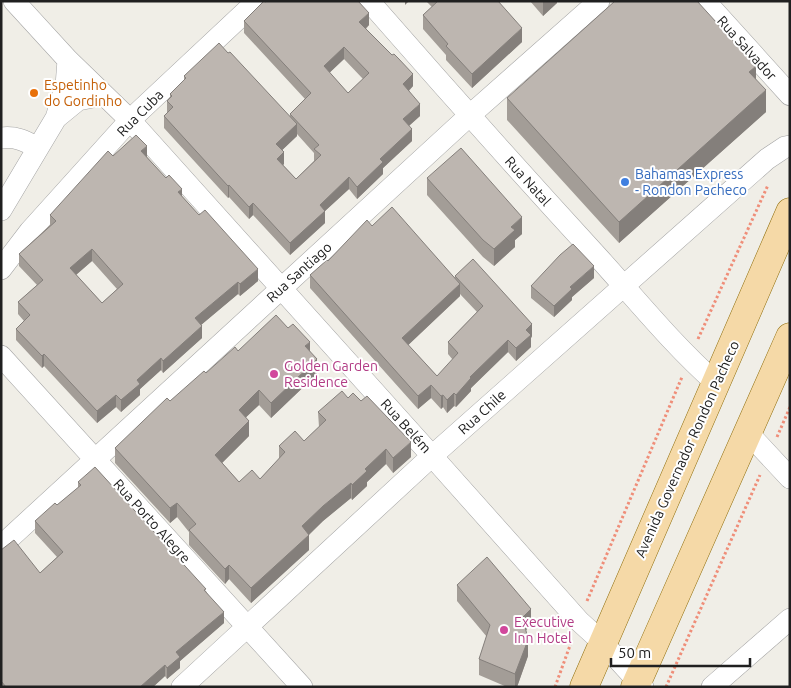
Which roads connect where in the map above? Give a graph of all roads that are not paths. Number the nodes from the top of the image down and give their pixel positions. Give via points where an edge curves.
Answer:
1 (14, 1) edge
2 (257, 1) edge
3 (369, 1) edge
4 (599, 1) edge
5 (705, 1) edge
6 (68, 60) junction
7 (103, 95) junction
8 (789, 95) edge
9 (469, 116) junction
10 (56, 118) junction
11 (130, 120) junction
12 (1, 138) edge
13 (790, 146) edge
14 (38, 148) junction
15 (1, 210) edge
16 (790, 212) edge
17 (1, 269) edge
18 (624, 286) junction
19 (282, 288) junction
20 (790, 337) edge
21 (1, 356) edge
22 (716, 383) junction
23 (759, 445) junction
24 (432, 456) junction
25 (96, 459) junction
26 (790, 478) edge
27 (1, 546) edge
28 (790, 619) edge
29 (249, 627) junction
30 (602, 642) junction
31 (638, 685) edge
32 (182, 687) edge
33 (302, 687) edge
34 (584, 687) edge
35 (712, 687) edge

1 - 6 street, Rua Belém
2 - 11 street, Rua Cuba
3 - 9 street, Rua Natal
4 - 9 street, Rua Santiago
5 - 8 street, Rua Salvador
6 - 7 street, Rua Belém
6 - 10 street via 66,86
7 - 10 street via 78,100
7 - 11 street, Rua Belém
9 - 18 street, Rua Natal
9 - 19 street, Rua Santiago
10 - 14 street
11 - 17 street, Rua Cuba via 30,231
11 - 19 street, Rua Belém
12 - 14 street via 22,139
13 - 18 street, Rua Chile via 767,159
14 - 15 street
16 - 22 main road, Avenida Governador Rondon Pacheco
18 - 22 street, Rua Natal via 689,359
18 - 24 street, Rua Chile
19 - 24 street, Rua Belém
19 - 25 street, Rua Santiago
20 - 23 main road
21 - 25 street, Rua Porto Alegre
22 - 30 main road, Avenida Governador Rondon Pacheco
23 - 26 street
23 - 31 main road
24 - 29 street, Rua Chile
24 - 30 street, Rua Belém via 579,621
25 - 27 street, Rua Santiago
25 - 29 street, Rua Porto Alegre
28 - 35 street
29 - 32 street, Rua Chile
29 - 33 street, Rua Porto Alegre
30 - 31 street, Rua Belém
30 - 34 main road, Avenida Governador Rondon Pacheco

